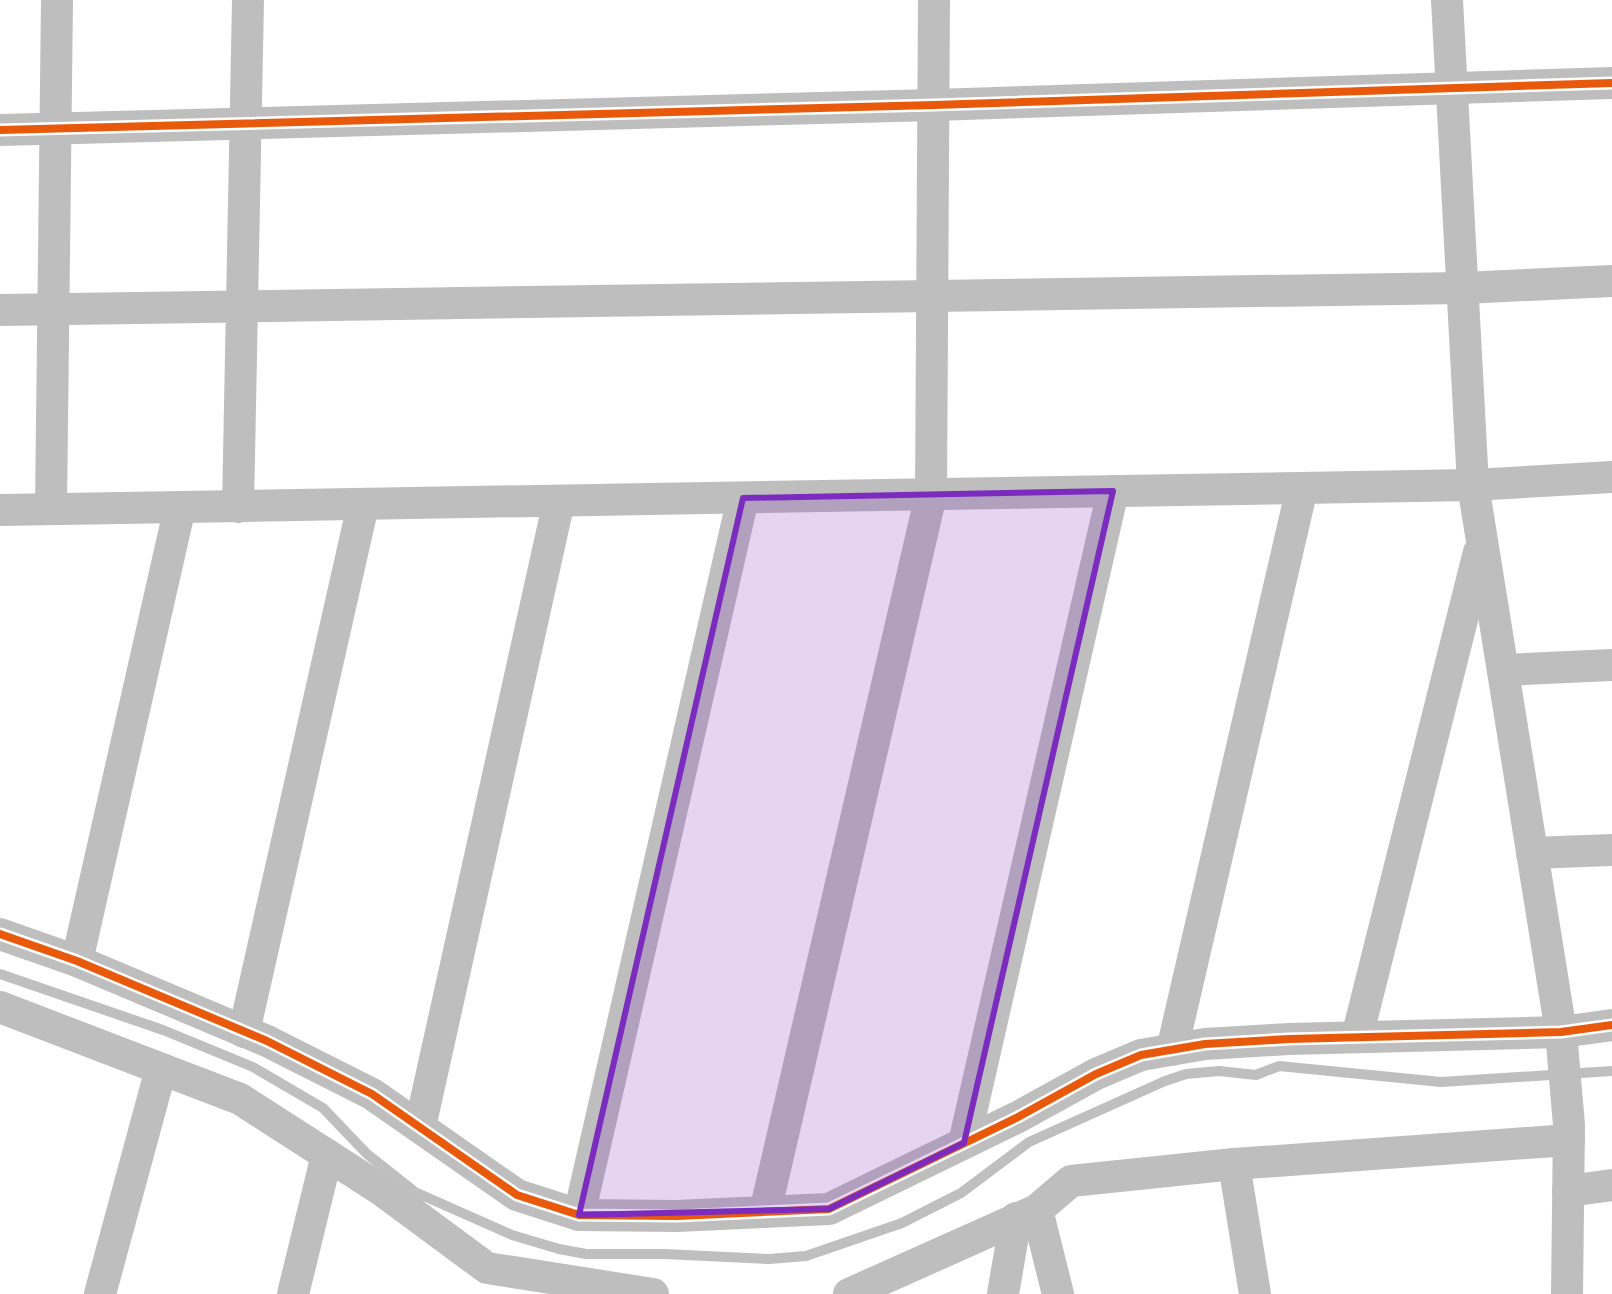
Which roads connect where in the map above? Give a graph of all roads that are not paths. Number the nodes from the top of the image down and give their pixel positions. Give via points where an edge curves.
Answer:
1 (57, 0) edge
2 (248, 0) edge
3 (934, 0) edge
4 (1447, 0) edge
5 (1612, 83) edge
6 (1452, 88) junction
7 (934, 105) junction
8 (246, 124) junction
9 (56, 129) junction
10 (0, 130) edge
11 (1612, 281) edge
12 (1463, 288) junction
13 (932, 296) junction
14 (242, 307) junction
15 (54, 309) junction
16 (0, 310) edge
17 (1612, 477) edge
18 (1473, 485) junction
19 (1302, 488) junction
20 (1113, 491) junction
21 (931, 495) junction
22 (743, 498) junction
23 (559, 501) junction
24 (363, 505) junction
25 (180, 507) junction
26 (238, 507) junction
27 (51, 509) junction
28 (0, 510) edge
29 (1481, 541) junction
30 (1612, 665) edge
31 (1503, 670) junction
32 (1612, 850) edge
33 (1532, 853) junction
34 (0, 934) edge
35 (77, 961) junction
36 (0, 1007) edge
37 (1612, 1025) edge
38 (244, 1032) junction
39 (1357, 1037) junction
40 (1562, 1042) junction
41 (1172, 1050) junction
42 (161, 1069) junction
43 (420, 1127) junction
44 (1569, 1132) junction
45 (964, 1143) junction
46 (327, 1155) junction
47 (1234, 1164) junction
48 (1612, 1185) edge
49 (1568, 1191) junction
50 (765, 1212) junction
51 (1026, 1214) junction
52 (579, 1215) junction
53 (484, 1281) edge
54 (100, 1294) edge
55 (293, 1294) edge
56 (653, 1294) edge
57 (849, 1294) edge
58 (1003, 1294) edge
59 (1058, 1294) edge
60 (1255, 1294) edge
61 (1567, 1294) edge

1 - 9 street
2 - 8 street
3 - 7 street
4 - 6 street
5 - 6 street
6 - 7 street
6 - 12 street
7 - 8 street
7 - 13 street
8 - 9 street
8 - 14 street
9 - 10 street
9 - 15 street
11 - 12 street
12 - 13 street
12 - 18 street
13 - 14 street
13 - 21 street
14 - 15 street
14 - 26 street
15 - 16 street
15 - 27 street
17 - 18 street
18 - 19 street
18 - 29 street
19 - 20 street
19 - 41 street
20 - 21 street
20 - 45 street
21 - 22 street
21 - 50 street
22 - 23 street
22 - 52 street
23 - 24 street
23 - 43 street
24 - 26 street
24 - 38 street
25 - 26 street
25 - 27 street
25 - 35 street
27 - 28 street
29 - 31 street
29 - 39 street
30 - 31 street
31 - 33 street
32 - 33 street
33 - 40 street
34 - 35 street
35 - 38 street
36 - 42 street
37 - 40 street
38 - 43 street via 372,1094
39 - 40 street
39 - 41 street
40 - 44 street
41 - 45 street via 1141,1055 1096,1074
42 - 46 street via 240,1099
42 - 54 street
43 - 52 street via 517,1195
44 - 47 street
44 - 49 street
45 - 50 street via 829,1209
46 - 53 street via 380,1189
46 - 55 street
47 - 51 street via 1071,1181
47 - 60 street
48 - 49 street
49 - 61 street
50 - 52 street
51 - 57 street
51 - 58 street
51 - 59 street
53 - 56 street

